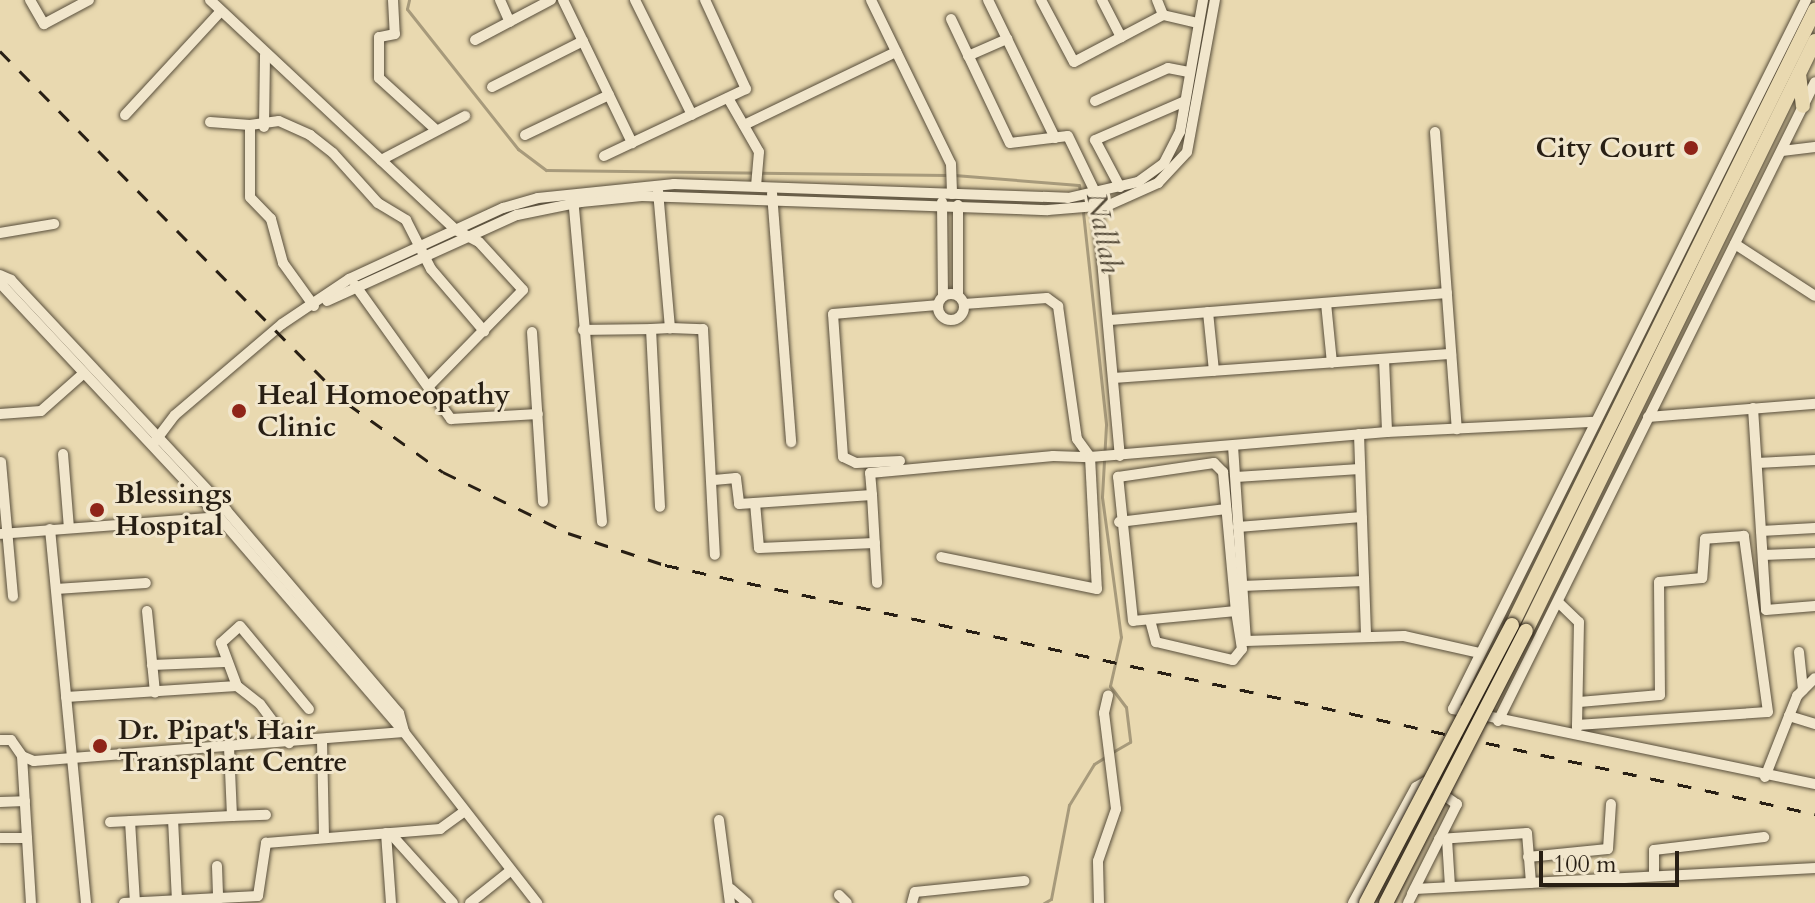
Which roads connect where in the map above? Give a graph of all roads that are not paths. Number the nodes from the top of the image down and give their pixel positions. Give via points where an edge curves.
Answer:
1 (30, 0) edge
2 (210, 0) edge
3 (393, 0) edge
4 (500, 0) edge
5 (551, 0) edge
6 (563, 0) edge
7 (635, 0) edge
8 (705, 0) edge
9 (871, 0) edge
10 (988, 0) edge
11 (1041, 0) edge
12 (1102, 0) edge
13 (1157, 0) edge
14 (1203, 0) edge
15 (1215, 0) edge
16 (1806, 0) edge
17 (83, 1) edge
18 (1815, 10) edge
19 (220, 12) junction
20 (1163, 15) junction
21 (951, 19) dead end
22 (510, 22) junction
23 (1197, 23) junction
24 (1121, 37) junction
25 (1007, 39) junction
26 (475, 40) dead end
27 (583, 41) junction
28 (1815, 41) edge
29 (896, 52) junction
30 (265, 55) junction
31 (968, 56) junction
32 (1189, 72) junction
33 (1799, 73) junction
34 (1815, 82) edge
35 (492, 87) dead end
36 (609, 95) junction
37 (728, 98) junction
38 (1095, 101) dead end
39 (1185, 101) junction
40 (1803, 106) junction
41 (125, 115) dead end
42 (692, 115) junction
43 (465, 116) dead end
44 (210, 122) dead end
45 (250, 125) junction
46 (744, 125) junction
47 (264, 127) junction
48 (435, 129) junction
49 (1435, 132) dead end
50 (525, 135) dead end
51 (1055, 138) junction
52 (632, 143) junction
53 (1815, 147) edge
54 (1782, 151) junction
55 (604, 156) dead end
56 (381, 160) junction
57 (756, 186) junction
58 (771, 187) junction
59 (1120, 187) junction
60 (572, 191) junction
61 (658, 191) junction
62 (951, 193) junction
63 (772, 199) junction
64 (1084, 201) junction
65 (573, 203) junction
66 (942, 207) junction
67 (1099, 207) junction
68 (958, 208) junction
69 (54, 224) dead end
70 (456, 230) junction
71 (0, 233) edge
72 (470, 236) junction
73 (1735, 244) junction
74 (420, 252) junction
75 (0, 275) edge
76 (349, 279) junction
77 (0, 283) edge
78 (358, 289) junction
79 (1447, 293) junction
80 (4, 294) edge
81 (1815, 296) edge
82 (940, 300) junction
83 (961, 300) junction
84 (1326, 303) junction
85 (314, 306) junction
86 (1208, 312) junction
87 (1110, 320) junction
88 (670, 328) junction
89 (651, 329) junction
90 (583, 330) junction
91 (484, 331) junction
92 (532, 332) dead end
93 (1451, 354) junction
94 (1384, 359) junction
95 (1332, 363) junction
96 (1214, 371) junction
97 (84, 373) junction
98 (1115, 378) junction
99 (429, 386) junction
100 (1815, 404) edge
101 (1753, 408) junction
102 (0, 414) edge
103 (538, 414) junction
104 (1648, 417) junction
105 (1595, 422) junction
106 (1457, 429) junction
107 (1387, 432) junction
108 (1359, 434) junction
109 (155, 441) junction
110 (791, 442) dead end
111 (1233, 446) junction
112 (1173, 451) junction
113 (63, 454) dead end
114 (1120, 456) junction
115 (1090, 457) junction
116 (1815, 460) edge
117 (900, 461) dead end
118 (1, 462) edge
119 (1757, 463) junction
120 (1173, 467) junction
121 (1360, 469) junction
122 (1236, 477) junction
123 (714, 480) junction
124 (872, 495) junction
125 (543, 502) dead end
126 (755, 503) junction
127 (660, 507) dead end
128 (1226, 509) junction
129 (219, 517) junction
130 (1362, 517) junction
131 (602, 522) dead end
132 (1119, 522) junction
133 (1238, 527) junction
134 (69, 528) junction
135 (1815, 528) edge
136 (50, 529) junction
137 (1761, 531) junction
138 (4, 533) edge
139 (875, 543) junction
140 (1815, 553) edge
141 (715, 555) dead end
142 (1763, 555) junction
143 (941, 557) dead end
144 (1364, 581) junction
145 (146, 583) dead end
146 (877, 583) dead end
147 (1242, 586) junction
148 (56, 589) junction
149 (13, 596) dead end
150 (1558, 602) junction
151 (1815, 606) edge
152 (147, 611) dead end
153 (1236, 611) junction
154 (1150, 620) junction
155 (1366, 635) junction
156 (1799, 652) dead end
157 (1480, 653) junction
158 (225, 662) junction
159 (152, 665) junction
160 (1815, 678) edge
161 (237, 686) junction
162 (1803, 690) junction
163 (155, 693) junction
164 (1108, 695) dead end
165 (66, 697) junction
166 (1579, 702) junction
167 (309, 709) dead end
168 (1789, 716) junction
169 (1498, 721) junction
170 (1815, 724) edge
171 (1577, 725) junction
172 (404, 732) junction
173 (1576, 738) junction
174 (0, 740) edge
175 (322, 741) junction
176 (289, 743) junction
177 (229, 748) junction
178 (22, 756) junction
179 (75, 757) junction
180 (1765, 777) junction
181 (1815, 784) edge
182 (25, 801) junction
183 (0, 802) edge
184 (1611, 804) dead end
185 (463, 812) junction
186 (266, 815) dead end
187 (232, 816) junction
188 (173, 819) junction
189 (719, 820) dead end
190 (130, 821) junction
191 (110, 822) dead end
192 (388, 833) junction
193 (1764, 837) dead end
194 (0, 838) edge
195 (27, 838) junction
196 (324, 838) junction
197 (1443, 839) junction
198 (1528, 857) junction
199 (217, 866) dead end
200 (1815, 868) edge
201 (510, 871) junction
202 (1654, 876) junction
203 (1024, 881) dead end
204 (1531, 883) junction
205 (1450, 887) junction
206 (731, 889) junction
207 (218, 899) junction
208 (177, 900) junction
209 (135, 902) edge
210 (31, 903) edge
211 (86, 903) edge
212 (124, 903) edge
213 (391, 903) edge
214 (453, 903) edge
215 (470, 903) edge
216 (537, 903) edge
217 (730, 903) edge
218 (747, 903) edge
219 (912, 903) edge
220 (1099, 903) edge
221 (1353, 903) edge
222 (1366, 903) edge
223 (1386, 903) edge

1 - 17 street via 44,24
2 - 19 street
3 - 48 street via 395,34 379,37 379,78
4 - 22 street
5 - 22 street
6 - 27 street
7 - 42 street
8 - 37 street via 746,89
9 - 29 street
10 - 25 street
11 - 24 street via 1074,62
12 - 24 street
13 - 20 street
14 - 23 street
15 - 67 street via 1187,152 1158,183
16 - 105 street
18 - 222 highway, bridge via 1512,625
19 - 30 street
19 - 41 street
20 - 23 street
20 - 24 street
21 - 31 street
22 - 26 street
23 - 32 street
25 - 31 street
25 - 51 street
27 - 35 street
27 - 36 street
28 - 33 highway
29 - 46 street
29 - 62 street via 952,172
30 - 47 street
30 - 56 street
31 - 51 street via 1010,143
32 - 38 street via 1168,68
32 - 39 street
33 - 40 highway
33 - 223 highway, bridge via 1526,631
34 - 40 street
36 - 50 street
36 - 52 street
37 - 42 street
37 - 46 street
39 - 59 street via 1180,132 1164,163
39 - 59 street via 1095,140
40 - 54 street
42 - 52 street
43 - 48 street
44 - 45 street
45 - 47 street
45 - 85 street via 250,197 271,219 283,263
46 - 57 street via 759,152
47 - 74 street via 279,121 310,135 378,203 406,220
48 - 56 street
49 - 79 street
51 - 64 street via 1068,136
52 - 55 street
53 - 54 street
54 - 73 street
56 - 70 street
57 - 58 street
57 - 61 street
58 - 62 street
58 - 63 street
59 - 64 street
60 - 61 street
60 - 65 street
60 - 70 street via 517,203
61 - 63 street
61 - 65 street
61 - 88 street
62 - 64 street
62 - 66 street
62 - 68 street
63 - 66 street
63 - 110 street
64 - 67 street
64 - 68 street
65 - 72 street via 517,215
65 - 90 street
66 - 68 street
66 - 82 street
67 - 87 street
68 - 83 street
69 - 71 street
70 - 72 street
70 - 74 street
72 - 74 street
72 - 91 street via 523,290
73 - 81 street
73 - 104 street
74 - 76 street
74 - 78 street
74 - 91 street
75 - 109 street
76 - 78 street
76 - 85 street
77 - 80 street
78 - 85 street
78 - 99 street
79 - 84 street
79 - 93 street
80 - 97 street
82 - 83 street
82 - 83 street via 948,320 960,317
82 - 117 street via 833,314 843,457 856,463
83 - 115 street via 1047,298 1058,306 1077,439
84 - 86 street
84 - 95 street
85 - 109 street via 263,340 175,415
86 - 87 street
86 - 96 street
87 - 98 street
88 - 89 street
88 - 123 street via 703,329
89 - 90 street
89 - 127 street
90 - 131 street
91 - 99 street
92 - 103 street
93 - 94 street
93 - 106 street
94 - 95 street
94 - 107 street
95 - 96 street
96 - 98 street
97 - 102 street via 41,411
97 - 109 street
98 - 114 street
99 - 103 street via 455,421
100 - 101 street
101 - 104 street
101 - 119 street
103 - 125 street
104 - 150 street
105 - 106 street
105 - 157 street
106 - 107 street
107 - 108 street
108 - 111 street
108 - 121 street
109 - 129 street
109 - 172 street via 390,702
111 - 112 street
111 - 122 street
112 - 114 street
112 - 120 street
113 - 134 street
114 - 115 street
115 - 124 street via 870,473
115 - 143 street via 1097,589
116 - 119 street
118 - 138 street
119 - 137 street
120 - 128 street via 1220,466
120 - 132 street via 1118,477
121 - 122 street
121 - 130 street
122 - 133 street
123 - 126 street via 736,478 739,504
123 - 141 street
124 - 126 street
124 - 139 street
126 - 139 street via 759,548
128 - 132 street
128 - 153 street
129 - 134 street
129 - 172 street
130 - 133 street
130 - 144 street
132 - 154 street via 1133,621
133 - 147 street
134 - 136 street
135 - 137 street
136 - 138 street
136 - 148 street
137 - 142 street
138 - 149 street
139 - 146 street
140 - 142 street
142 - 151 street via 1766,610
144 - 147 street
144 - 155 street
145 - 148 street
147 - 155 street via 1246,641
148 - 165 street
150 - 166 street via 1579,622
150 - 169 street
152 - 159 street
153 - 154 street
153 - 154 street via 1242,649 1233,660 1156,642
155 - 157 street via 1413,636
156 - 162 street
157 - 169 street via 1453,709
158 - 159 street
158 - 161 street
158 - 167 street via 221,643 240,626
159 - 163 street
160 - 162 street
161 - 163 street
161 - 176 street via 260,704
162 - 168 street
163 - 165 street
164 - 220 street via 1104,713 1116,809 1098,861
165 - 179 street
166 - 171 street
166 - 171 street via 1660,695 1659,582 1702,578 1705,539 1744,536 1768,712
168 - 170 street
168 - 180 street
169 - 173 street
171 - 173 street
172 - 175 street
172 - 185 street
173 - 180 street
174 - 178 street via 11,740
175 - 176 street
175 - 196 street
176 - 177 street
177 - 179 street
177 - 187 street
178 - 179 street
178 - 182 street
179 - 211 street
180 - 181 street
182 - 183 street
182 - 195 street
184 - 198 street via 1608,849
185 - 192 street via 440,829
185 - 201 street
186 - 187 street
187 - 188 street
188 - 190 street
188 - 208 street
189 - 206 street
190 - 191 street
190 - 209 street
192 - 196 street
192 - 213 street
192 - 214 street
193 - 202 street via 1654,850
194 - 195 street
195 - 210 street
196 - 207 street via 266,843 258,896
197 - 198 street via 1527,833
197 - 205 street
197 - 205 street via 1408,903 1415,889
197 - 221 street via 1457,804 1425,782 1416,787
198 - 204 street
199 - 207 street
200 - 202 street
201 - 215 street
201 - 216 street
202 - 204 street
203 - 219 street via 915,892
204 - 205 street
206 - 217 street
206 - 218 street
207 - 208 street
208 - 209 street
209 - 212 street

